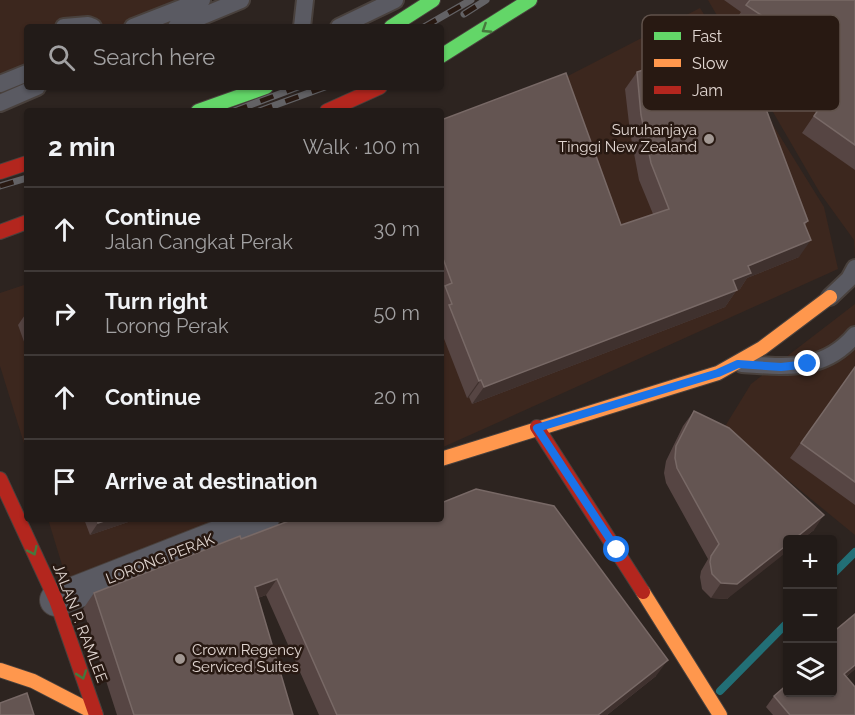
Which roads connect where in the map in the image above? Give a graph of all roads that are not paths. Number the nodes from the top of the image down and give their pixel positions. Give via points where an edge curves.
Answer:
1 (201, 0) edge
2 (242, 0) edge
3 (305, 0) edge
4 (395, 0) edge
5 (433, 0) edge
6 (530, 0) edge
7 (141, 24) edge
8 (183, 24) edge
9 (302, 24) edge
10 (345, 24) edge
11 (396, 24) edge
12 (444, 54) edge
13 (24, 74) edge
14 (0, 84) edge
15 (30, 90) edge
16 (258, 90) edge
17 (373, 90) edge
18 (0, 103) edge
19 (206, 108) edge
20 (334, 108) edge
21 (24, 165) edge
22 (0, 172) edge
23 (24, 223) edge
24 (0, 232) edge
25 (855, 268) edge
26 (830, 297) joint
27 (855, 335) edge
28 (738, 364) junction
29 (537, 428) junction
30 (444, 458) edge
31 (0, 479) edge
32 (256, 522) edge
33 (56, 600) junction
34 (0, 670) edge
35 (96, 714) edge
36 (720, 715) edge

1 - 7 lane
2 - 8 lane
3 - 9 lane
4 - 10 lane
5 - 11 street
6 -> 12 street
13 - 14 lane
15 - 18 lane
16 - 19 street
17 - 20 street
21 - 22 street
23 - 24 street
25 - 26 lane
26 - 28 street
27 - 28 lane via 830,357 808,364
28 - 29 street
29 - 30 street
29 - 36 street
31 -> 33 street, JALAN P. RAMLEE
32 - 33 street, LORONG PERAK
33 -> 35 street, JALAN P. RAMLEE
34 - 35 street via 33,681

